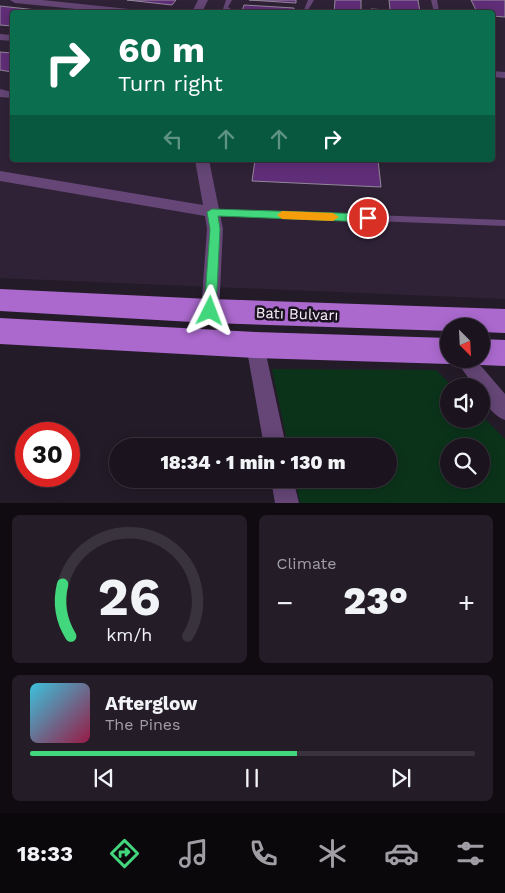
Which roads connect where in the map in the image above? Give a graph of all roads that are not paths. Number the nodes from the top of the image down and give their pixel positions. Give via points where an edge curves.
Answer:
1 (15, 0) edge
2 (110, 10) edge
3 (202, 162) edge
4 (0, 176) edge
5 (212, 212) junction
6 (505, 223) edge
7 (0, 300) edge
8 (210, 311) junction
9 (505, 321) edge
10 (0, 331) edge
11 (255, 345) junction
12 (440, 351) edge
13 (490, 352) edge
14 (505, 353) edge
15 (471, 368) edge
16 (505, 410) edge
17 (273, 438) edge
18 (284, 488) edge
19 (286, 503) edge

1 - 2 street
3 - 5 street
4 - 5 street
5 - 6 lane
5 - 8 street via 215,229
7 - 8 main road, Batı Bulvarı
8 - 9 main road, Batı Bulvarı
10 - 11 main road
11 - 12 main road
11 - 17 street
13 - 14 main road
15 - 16 street
18 - 19 street

